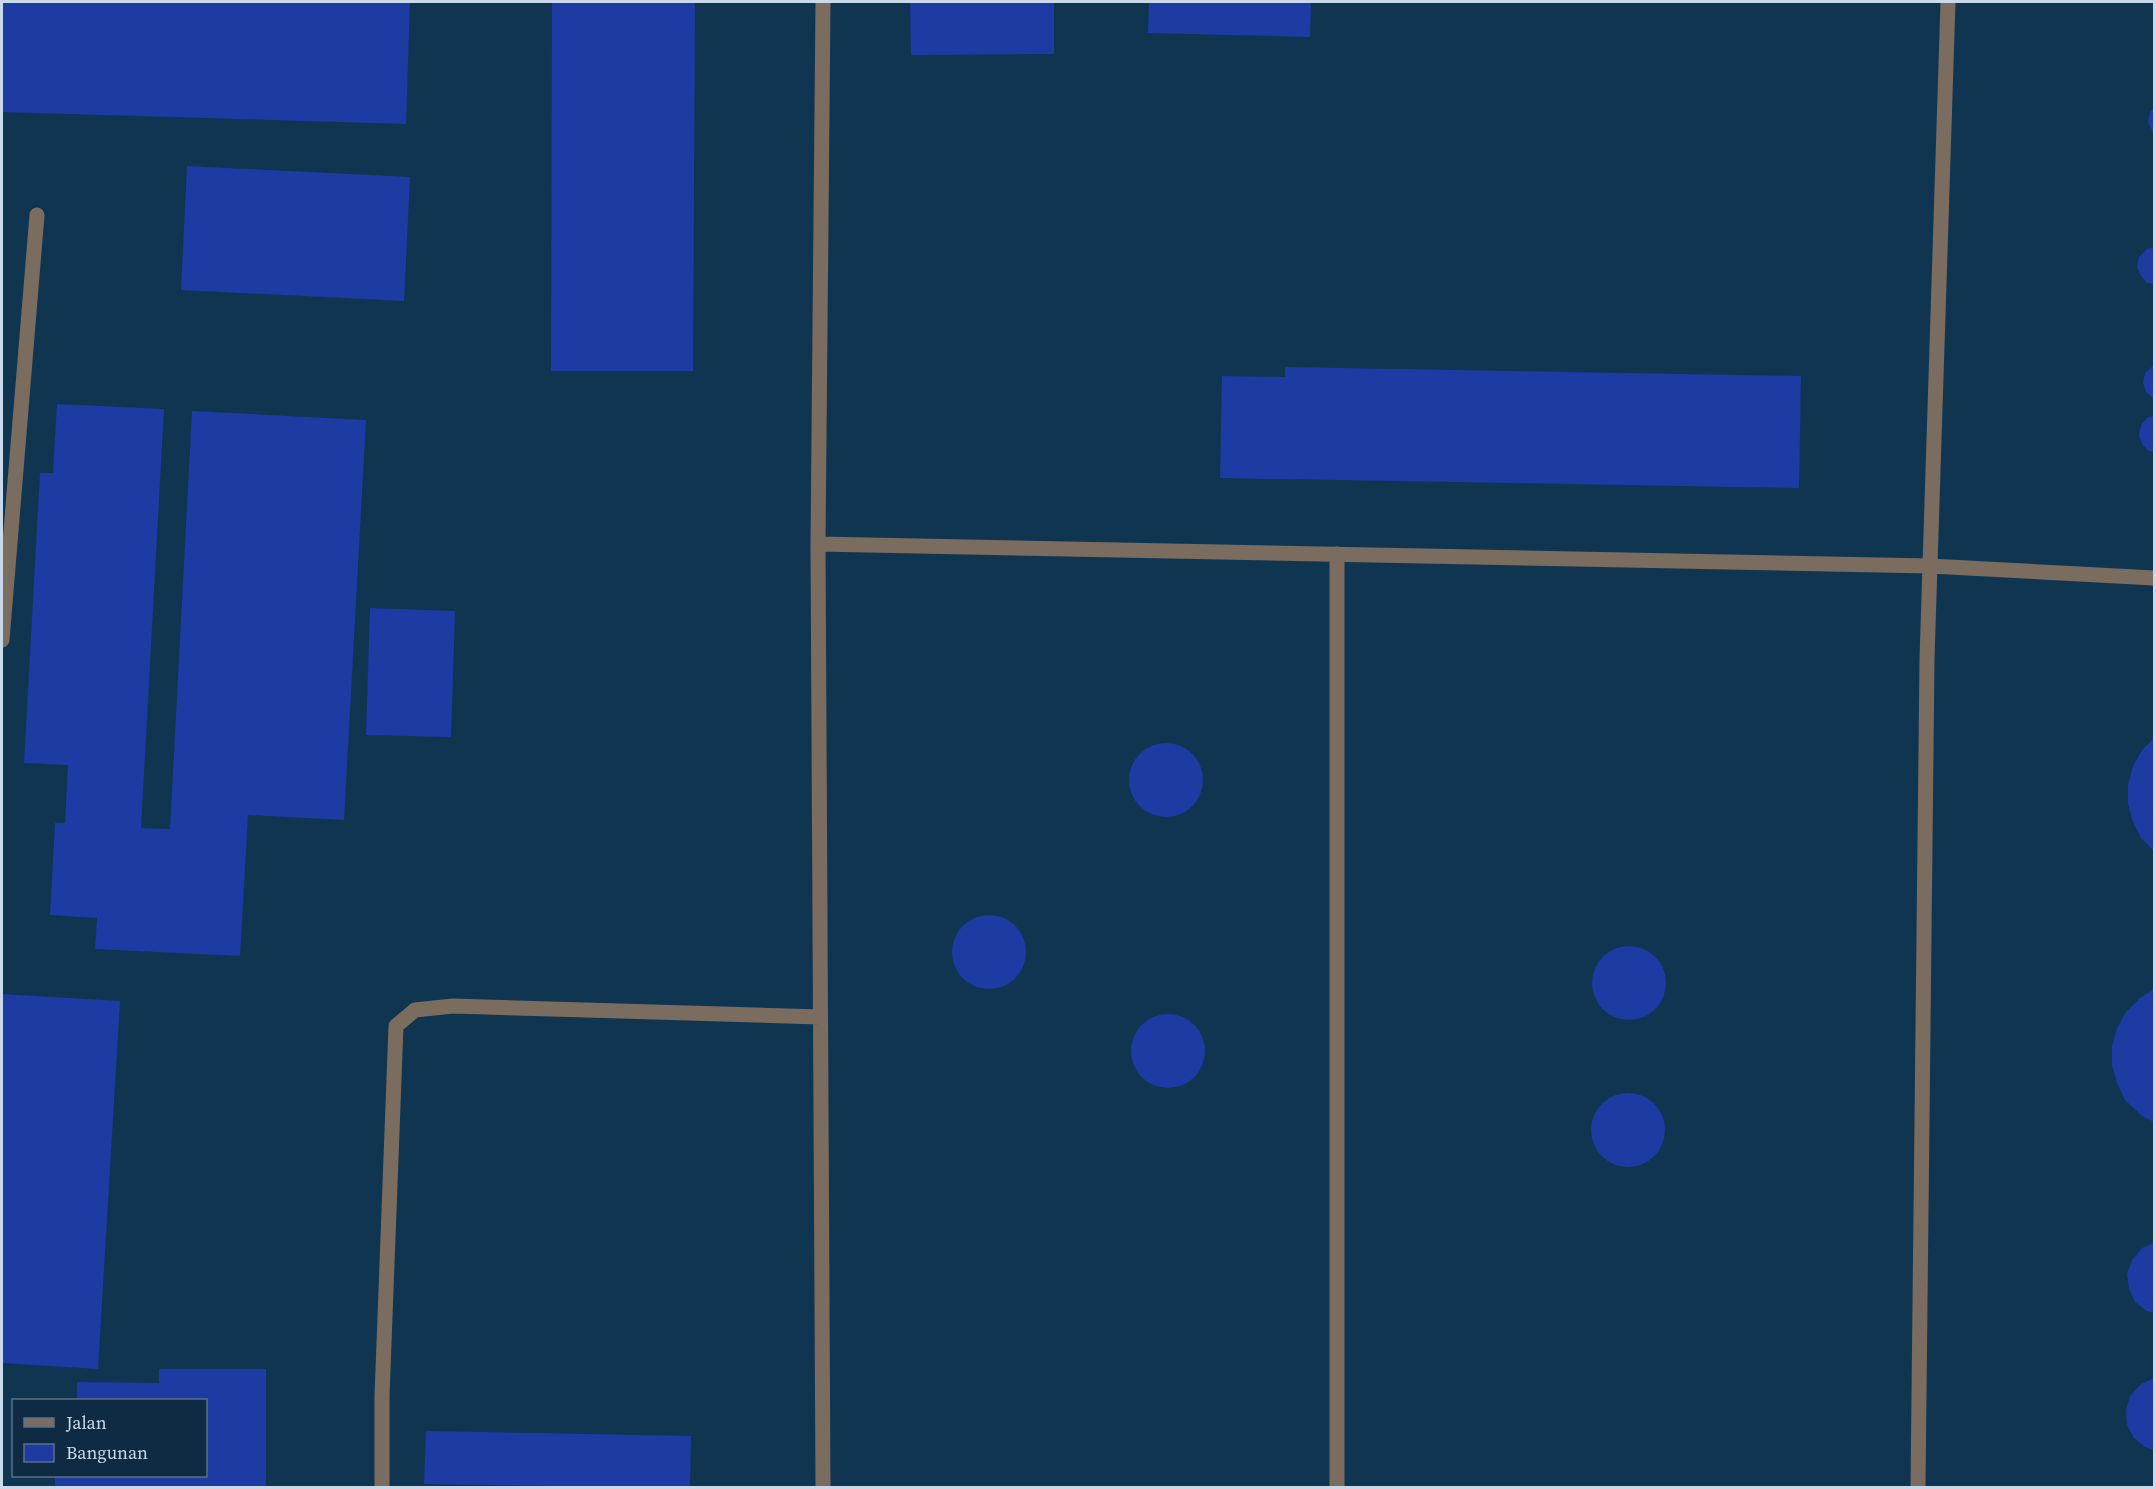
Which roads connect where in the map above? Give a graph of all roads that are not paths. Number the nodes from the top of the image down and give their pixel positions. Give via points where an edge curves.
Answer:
1 (823, 2) edge
2 (1948, 2) edge
3 (37, 215) dead end
4 (818, 544) junction
5 (1337, 554) junction
6 (1930, 566) junction
7 (2154, 578) edge
8 (2, 640) edge
9 (820, 1017) junction
10 (382, 1488) edge
11 (823, 1488) edge
12 (1337, 1488) edge
13 (1918, 1488) edge

1 - 4 lane
2 - 6 lane
3 - 8 lane
4 - 5 lane
4 - 9 lane
5 - 6 lane
5 - 12 lane
6 - 7 lane
6 - 13 lane
9 - 10 lane via 453,1006 415,1010 396,1026
9 - 11 lane

